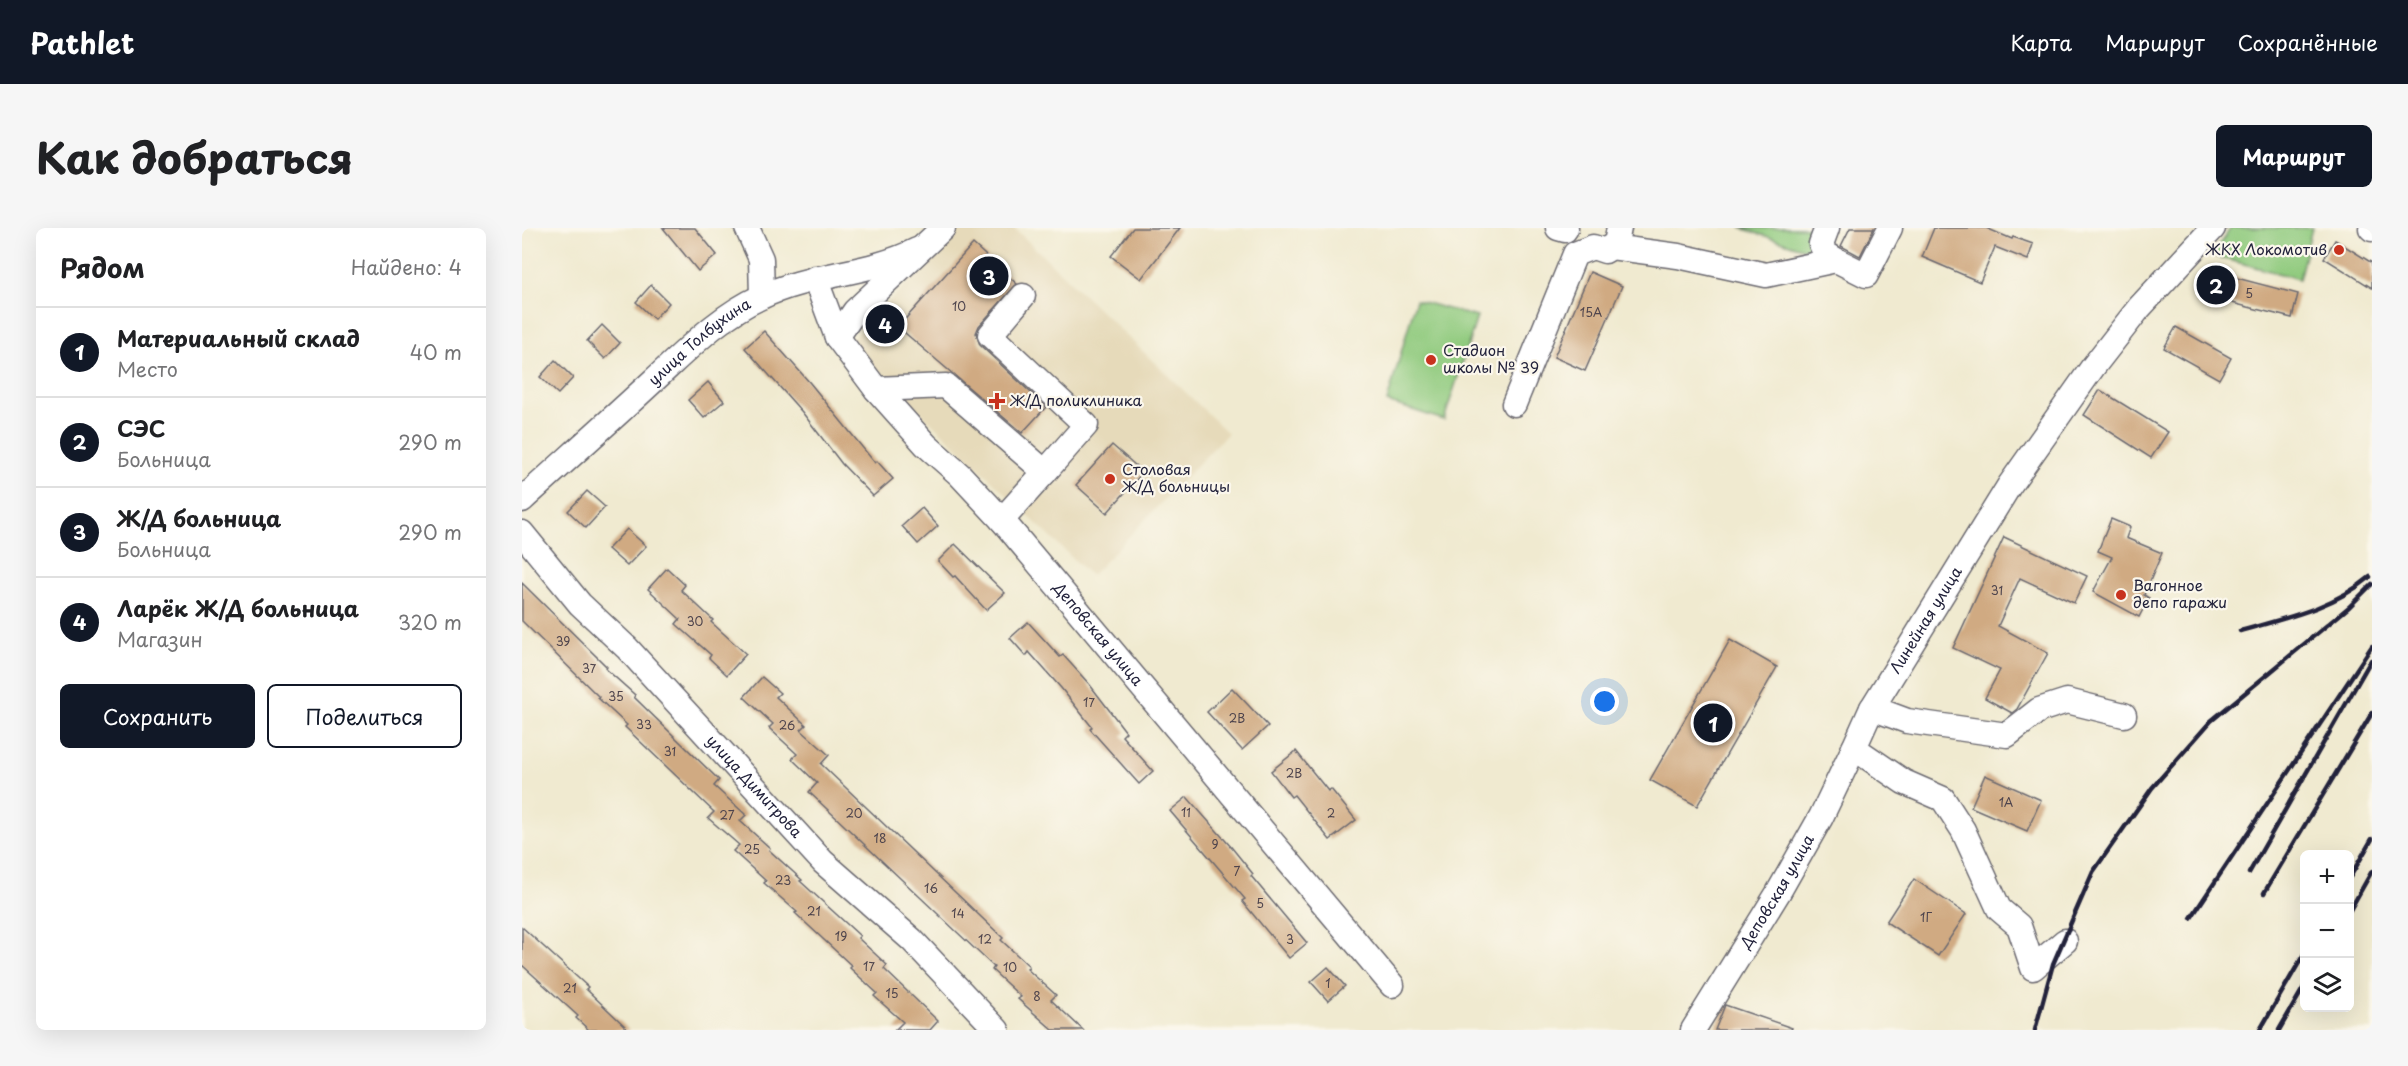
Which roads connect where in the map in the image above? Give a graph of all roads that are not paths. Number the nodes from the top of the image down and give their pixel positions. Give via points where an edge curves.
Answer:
1 (747, 228) edge
2 (943, 228) edge
3 (1558, 228) edge
4 (1566, 228) edge
5 (1827, 228) edge
6 (1890, 228) edge
7 (2213, 228) edge
8 (1615, 237) edge
9 (917, 250) junction
10 (1836, 260) junction
11 (815, 278) junction
12 (762, 296) junction
13 (1023, 296) dead end
14 (837, 338) junction
15 (876, 389) junction
16 (1514, 404) dead end
17 (1045, 472) junction
18 (522, 500) edge
19 (1002, 520) junction
20 (522, 533) edge
21 (1872, 708) junction
22 (2124, 715) dead end
23 (1854, 748) junction
24 (2065, 941) dead end
25 (1392, 984) dead end
26 (997, 1030) edge
27 (1693, 1030) edge

1 - 12 street via 761,259
2 - 9 street, улица Толбухина
3 - 4 street
5 - 10 street via 1821,244 1825,253
6 - 10 street via 1866,275
7 - 21 street, Линейная улица via 2139,308 2009,486
8 - 10 street via 1678,256 1766,275
8 - 16 street via 1605,250 1593,247 1575,254
9 - 11 street, улица Толбухина via 896,261
9 - 14 street, улица Толбухина via 855,311
11 - 12 street, улица Толбухина
11 - 14 street, Деповская улица
12 - 18 street, улица Толбухина via 734,311 697,341
13 - 17 street via 990,335 1086,425
14 - 15 street, Деповская улица
15 - 17 street via 946,386
15 - 19 street, Деповская улица
17 - 19 street
19 - 25 street, Деповская улица
20 - 26 street, улица Димитрова via 580,604 627,648 823,862 912,940
21 - 22 street via 1907,721 2007,735 2039,710 2067,701
21 - 23 street, Линейная улица
23 - 24 street via 1904,782 1943,799 1963,830 1999,909 2019,926 2033,968
23 - 27 street, Деповская улица via 1778,894

